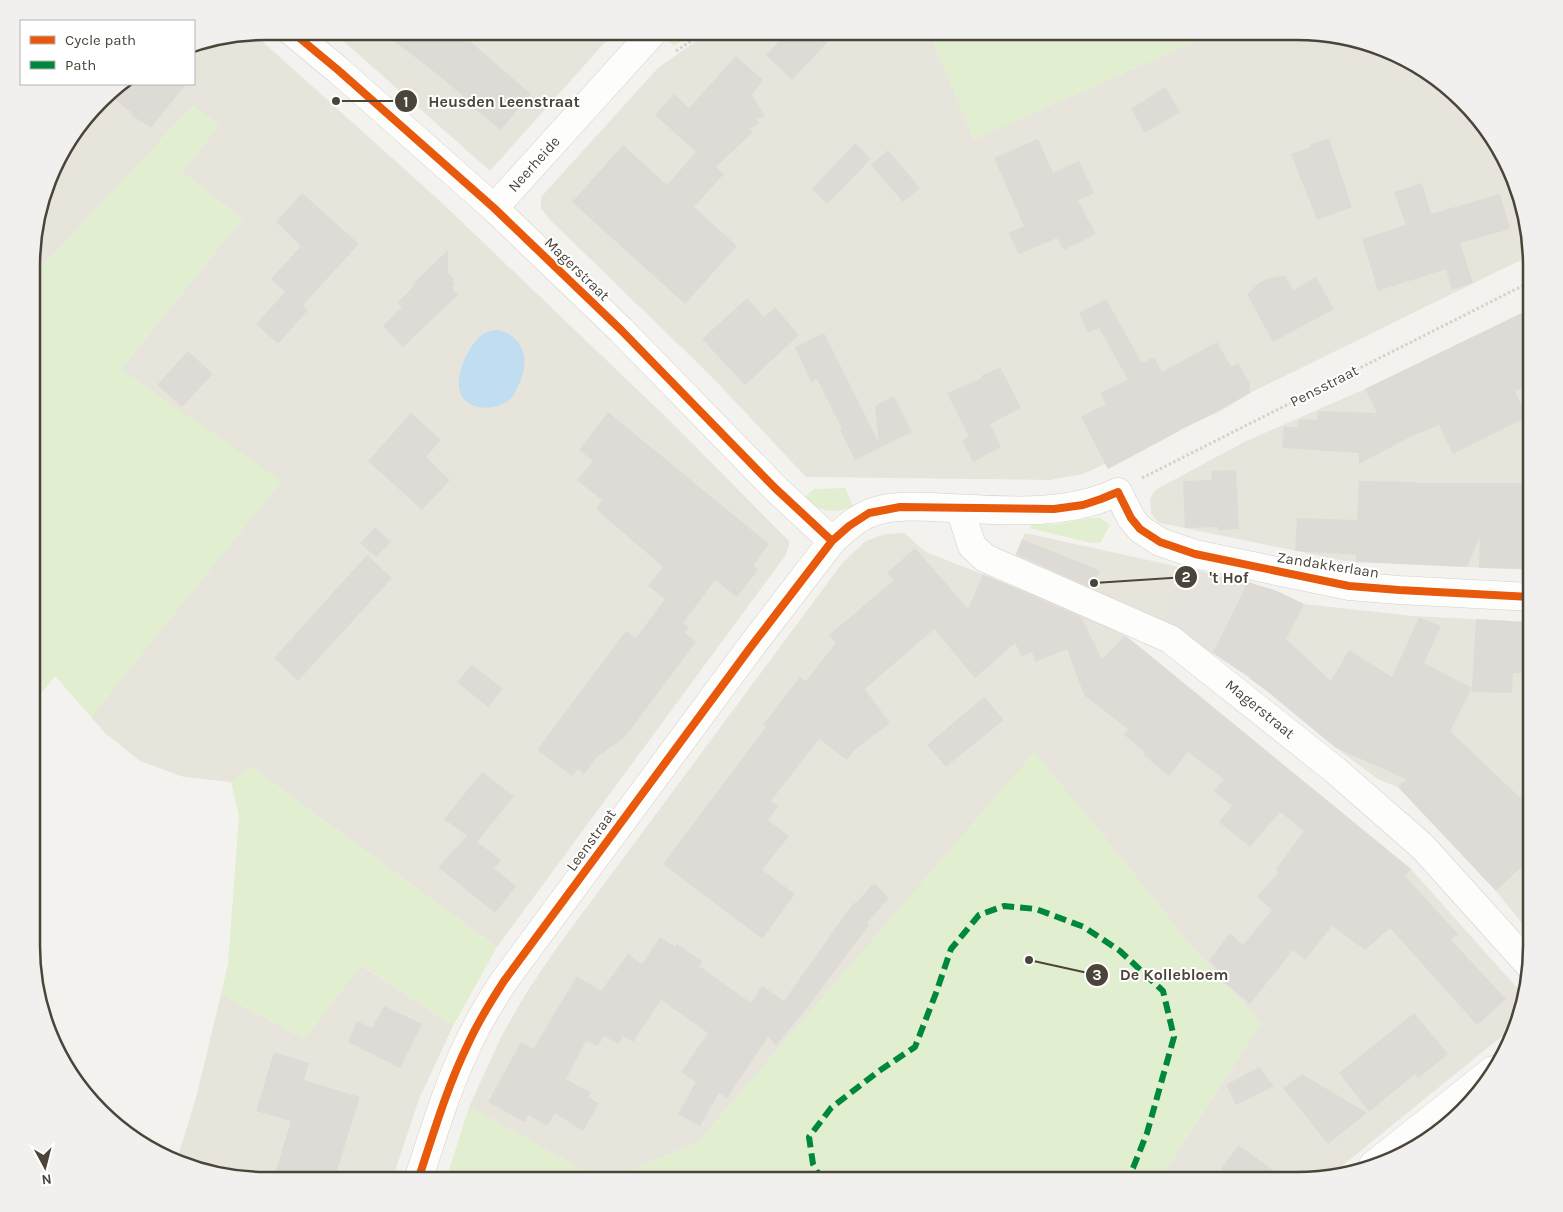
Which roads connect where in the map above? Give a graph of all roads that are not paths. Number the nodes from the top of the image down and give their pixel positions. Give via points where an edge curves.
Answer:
1 (302, 40) edge
2 (646, 40) edge
3 (494, 208) junction
4 (960, 509) junction
5 (832, 541) junction
6 (1523, 597) edge
7 (1523, 958) edge
8 (1475, 1084) edge
9 (1391, 1152) edge
10 (421, 1172) edge

1 - 3 street, Magerstraat
2 - 3 street, Neerheide
3 - 5 street, Magerstraat via 621,330 774,488
4 - 5 street via 900,507 869,513
4 - 6 street, Zandakkerlaan via 1054,509 1083,505 1118,492 1130,518 1140,529 1160,542 1195,554 1350,586
4 - 7 street, Magerstraat via 972,546 985,558 1170,639 1216,674 1335,770 1423,847
5 - 10 street, Leenstraat via 504,981 467,1045
8 - 9 street

